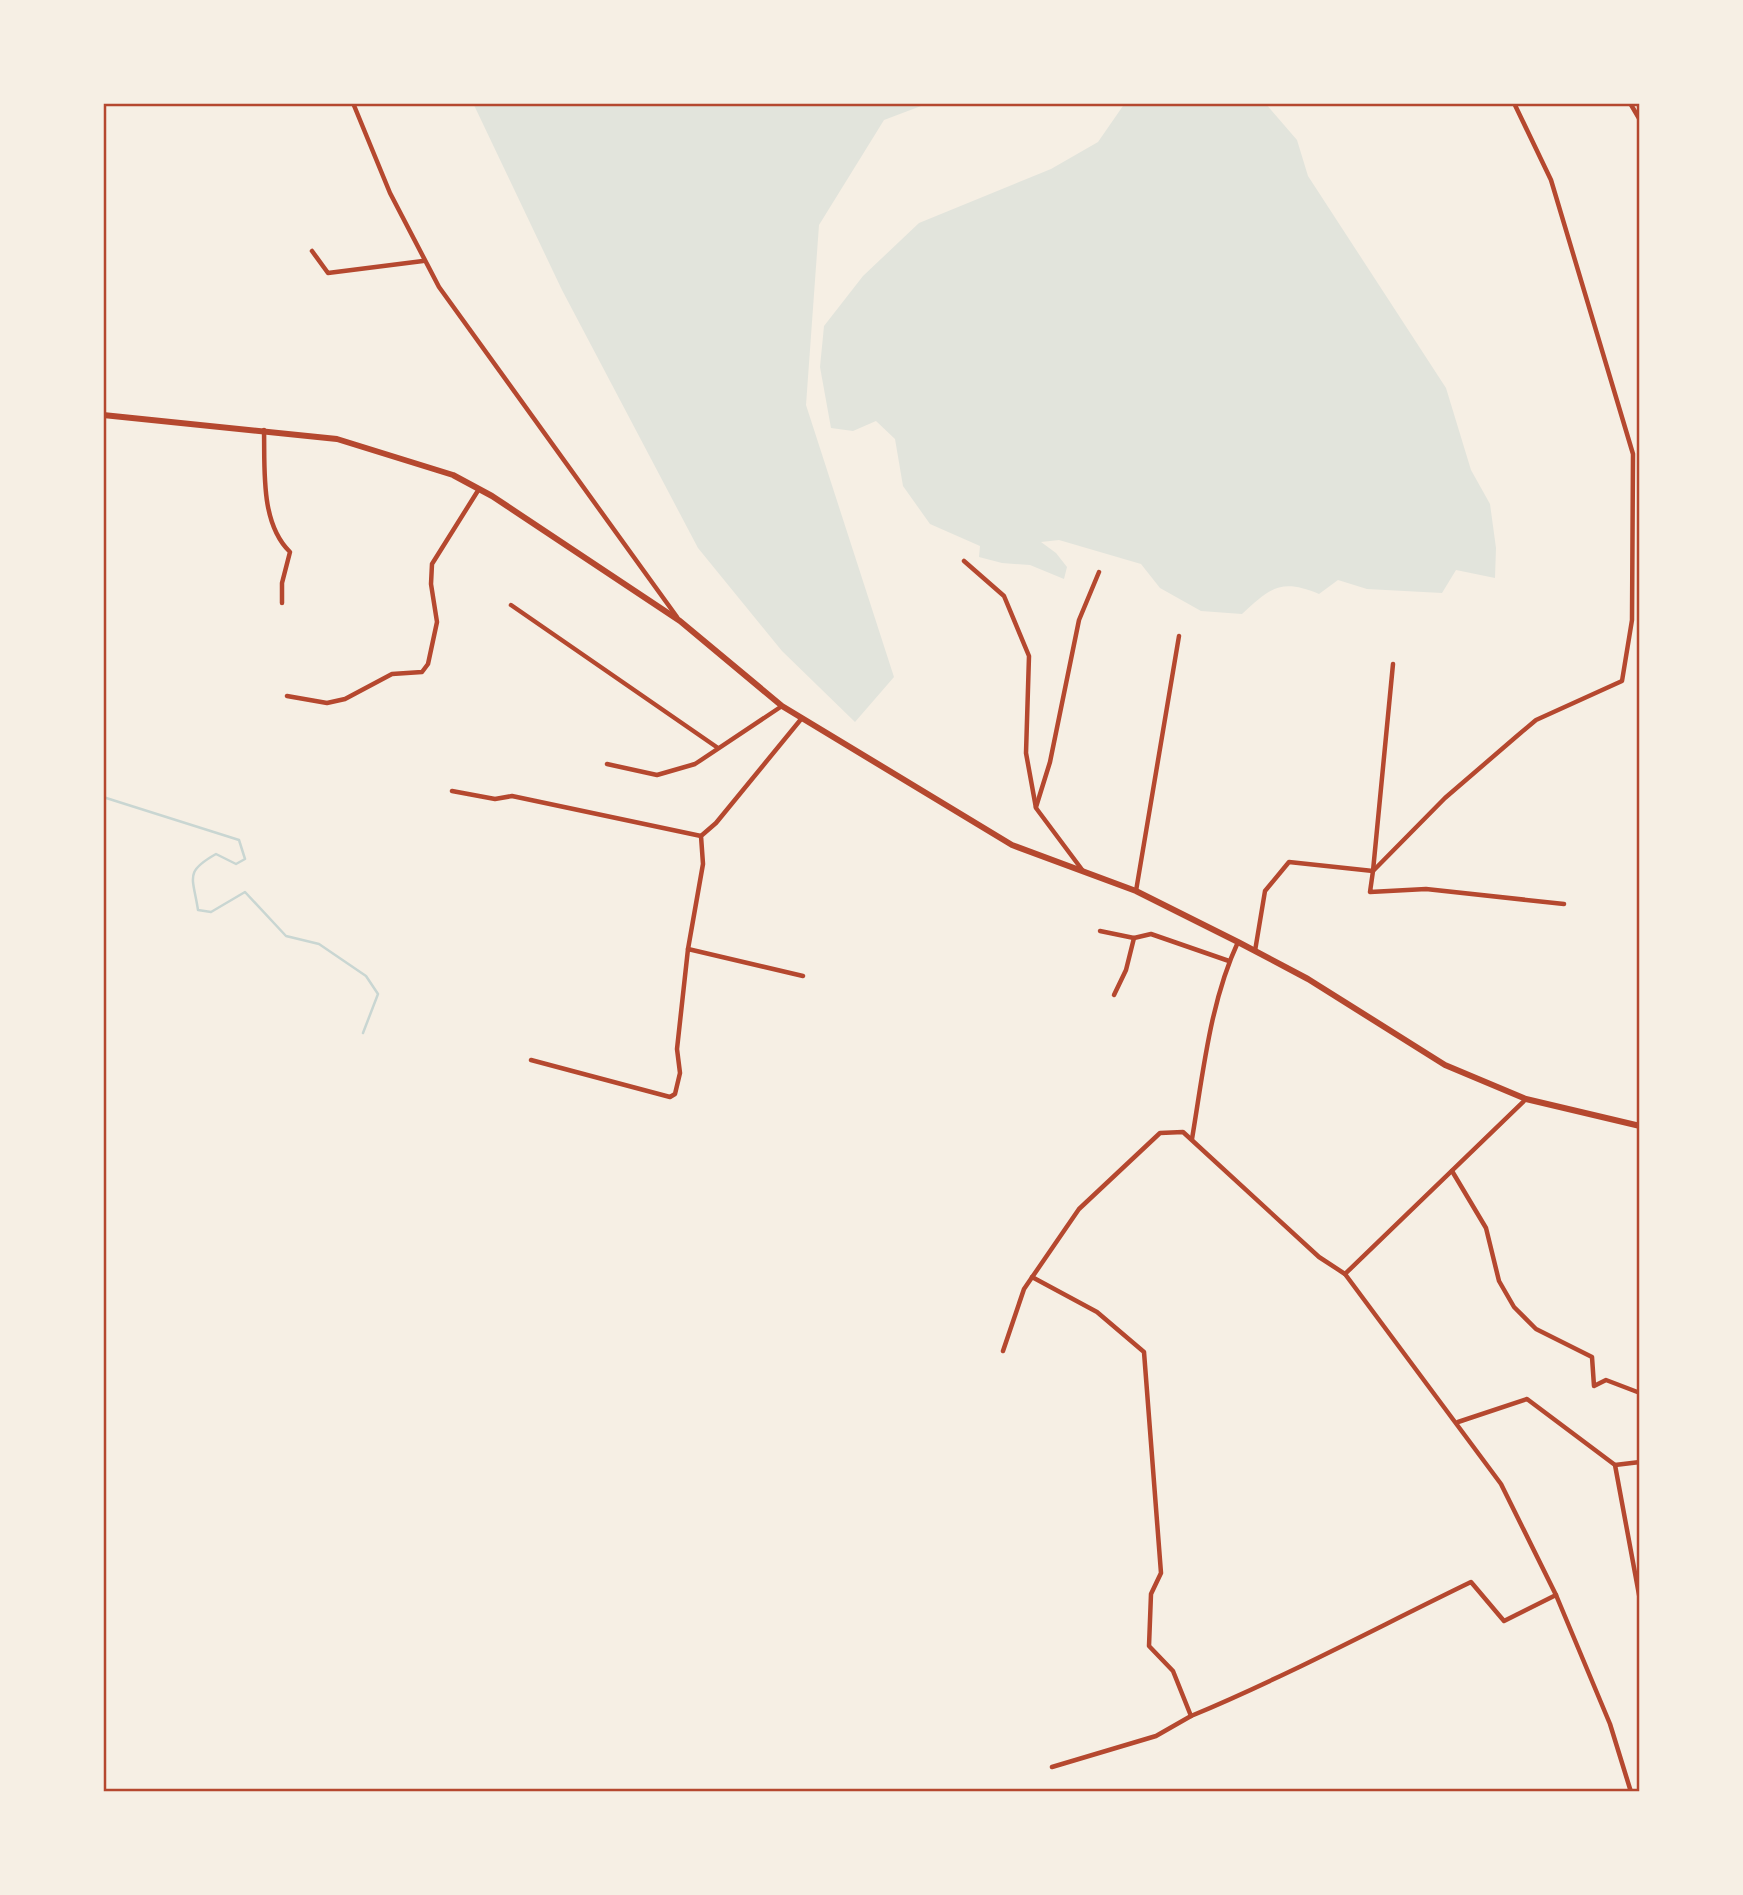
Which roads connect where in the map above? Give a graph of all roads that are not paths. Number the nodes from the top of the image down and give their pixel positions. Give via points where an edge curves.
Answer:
1 (353, 103) edge
2 (1514, 103) edge
3 (1630, 103) edge
4 (1640, 120) edge
5 (312, 251) dead end
6 (423, 261) junction
7 (103, 415) edge
8 (264, 429) junction
9 (480, 489) junction
10 (964, 561) dead end
11 (1099, 572) dead end
12 (282, 603) dead end
13 (511, 605) dead end
14 (680, 621) junction
15 (1180, 636) dead end
16 (1393, 664) dead end
17 (287, 696) dead end
18 (782, 706) junction
19 (802, 719) junction
20 (718, 748) junction
21 (607, 764) dead end
22 (452, 791) dead end
23 (1036, 808) junction
24 (701, 836) junction
25 (1373, 871) junction
26 (1084, 872) junction
27 (1136, 891) junction
28 (1564, 904) dead end
29 (1100, 931) dead end
30 (1134, 938) junction
31 (1238, 942) junction
32 (688, 949) junction
33 (1255, 951) junction
34 (1229, 961) junction
35 (803, 976) dead end
36 (1114, 995) dead end
37 (531, 1060) dead end
38 (1527, 1099) junction
39 (1640, 1126) edge
40 (1192, 1139) junction
41 (1452, 1171) junction
42 (1345, 1274) junction
43 (1032, 1278) junction
44 (1003, 1351) dead end
45 (1640, 1393) edge
46 (1458, 1423) junction
47 (1640, 1462) edge
48 (1615, 1465) junction
49 (1556, 1595) junction
50 (1640, 1600) edge
51 (1191, 1716) junction
52 (1052, 1767) dead end
53 (1631, 1792) edge

1 - 6 street
2 - 25 street via 1551,180 1633,454 1632,620 1622,681 1536,720 1445,798
3 - 4 street
5 - 6 street via 328,273
6 - 14 street
7 - 8 main road
8 - 9 main road via 337,439 453,475
8 - 12 street via 272,526 290,552
9 - 14 main road
9 - 17 street via 432,564 437,622 422,672 392,674 345,699 327,703
10 - 23 street via 1004,596 1029,656 1026,753
11 - 23 street via 1079,620
13 - 20 street
14 - 18 main road
15 - 27 street
16 - 25 street
18 - 19 main road
18 - 20 street
19 - 24 street
19 - 26 main road via 1012,845
20 - 21 street via 695,764 657,775
22 - 24 street via 495,799 512,796
23 - 26 street
24 - 32 street via 703,864
25 - 28 street via 1370,892 1426,889
25 - 33 street via 1289,862 1265,891
26 - 27 main road
27 - 31 main road
29 - 30 street
30 - 34 street via 1151,934
30 - 36 street
31 - 33 main road
31 - 34 street
32 - 35 street
32 - 37 street via 675,1094 670,1097
33 - 38 main road via 1445,1065
34 - 40 street
38 - 39 main road
38 - 41 street
40 - 42 street via 1319,1257
40 - 43 street via 1176,1131 1160,1133 1149,1141 1079,1209
41 - 42 street
41 - 45 street via 1486,1228 1499,1281 1524,1320 1592,1357 1594,1386 1606,1380
42 - 46 street
43 - 44 street
43 - 51 street via 1097,1312 1144,1352 1161,1573 1151,1594 1149,1646 1173,1671
46 - 48 street via 1527,1399
46 - 49 street via 1501,1484
47 - 48 street
48 - 50 street
49 - 51 street via 1504,1621 1471,1582 1271,1683
49 - 53 street via 1610,1724
51 - 52 street via 1156,1736

